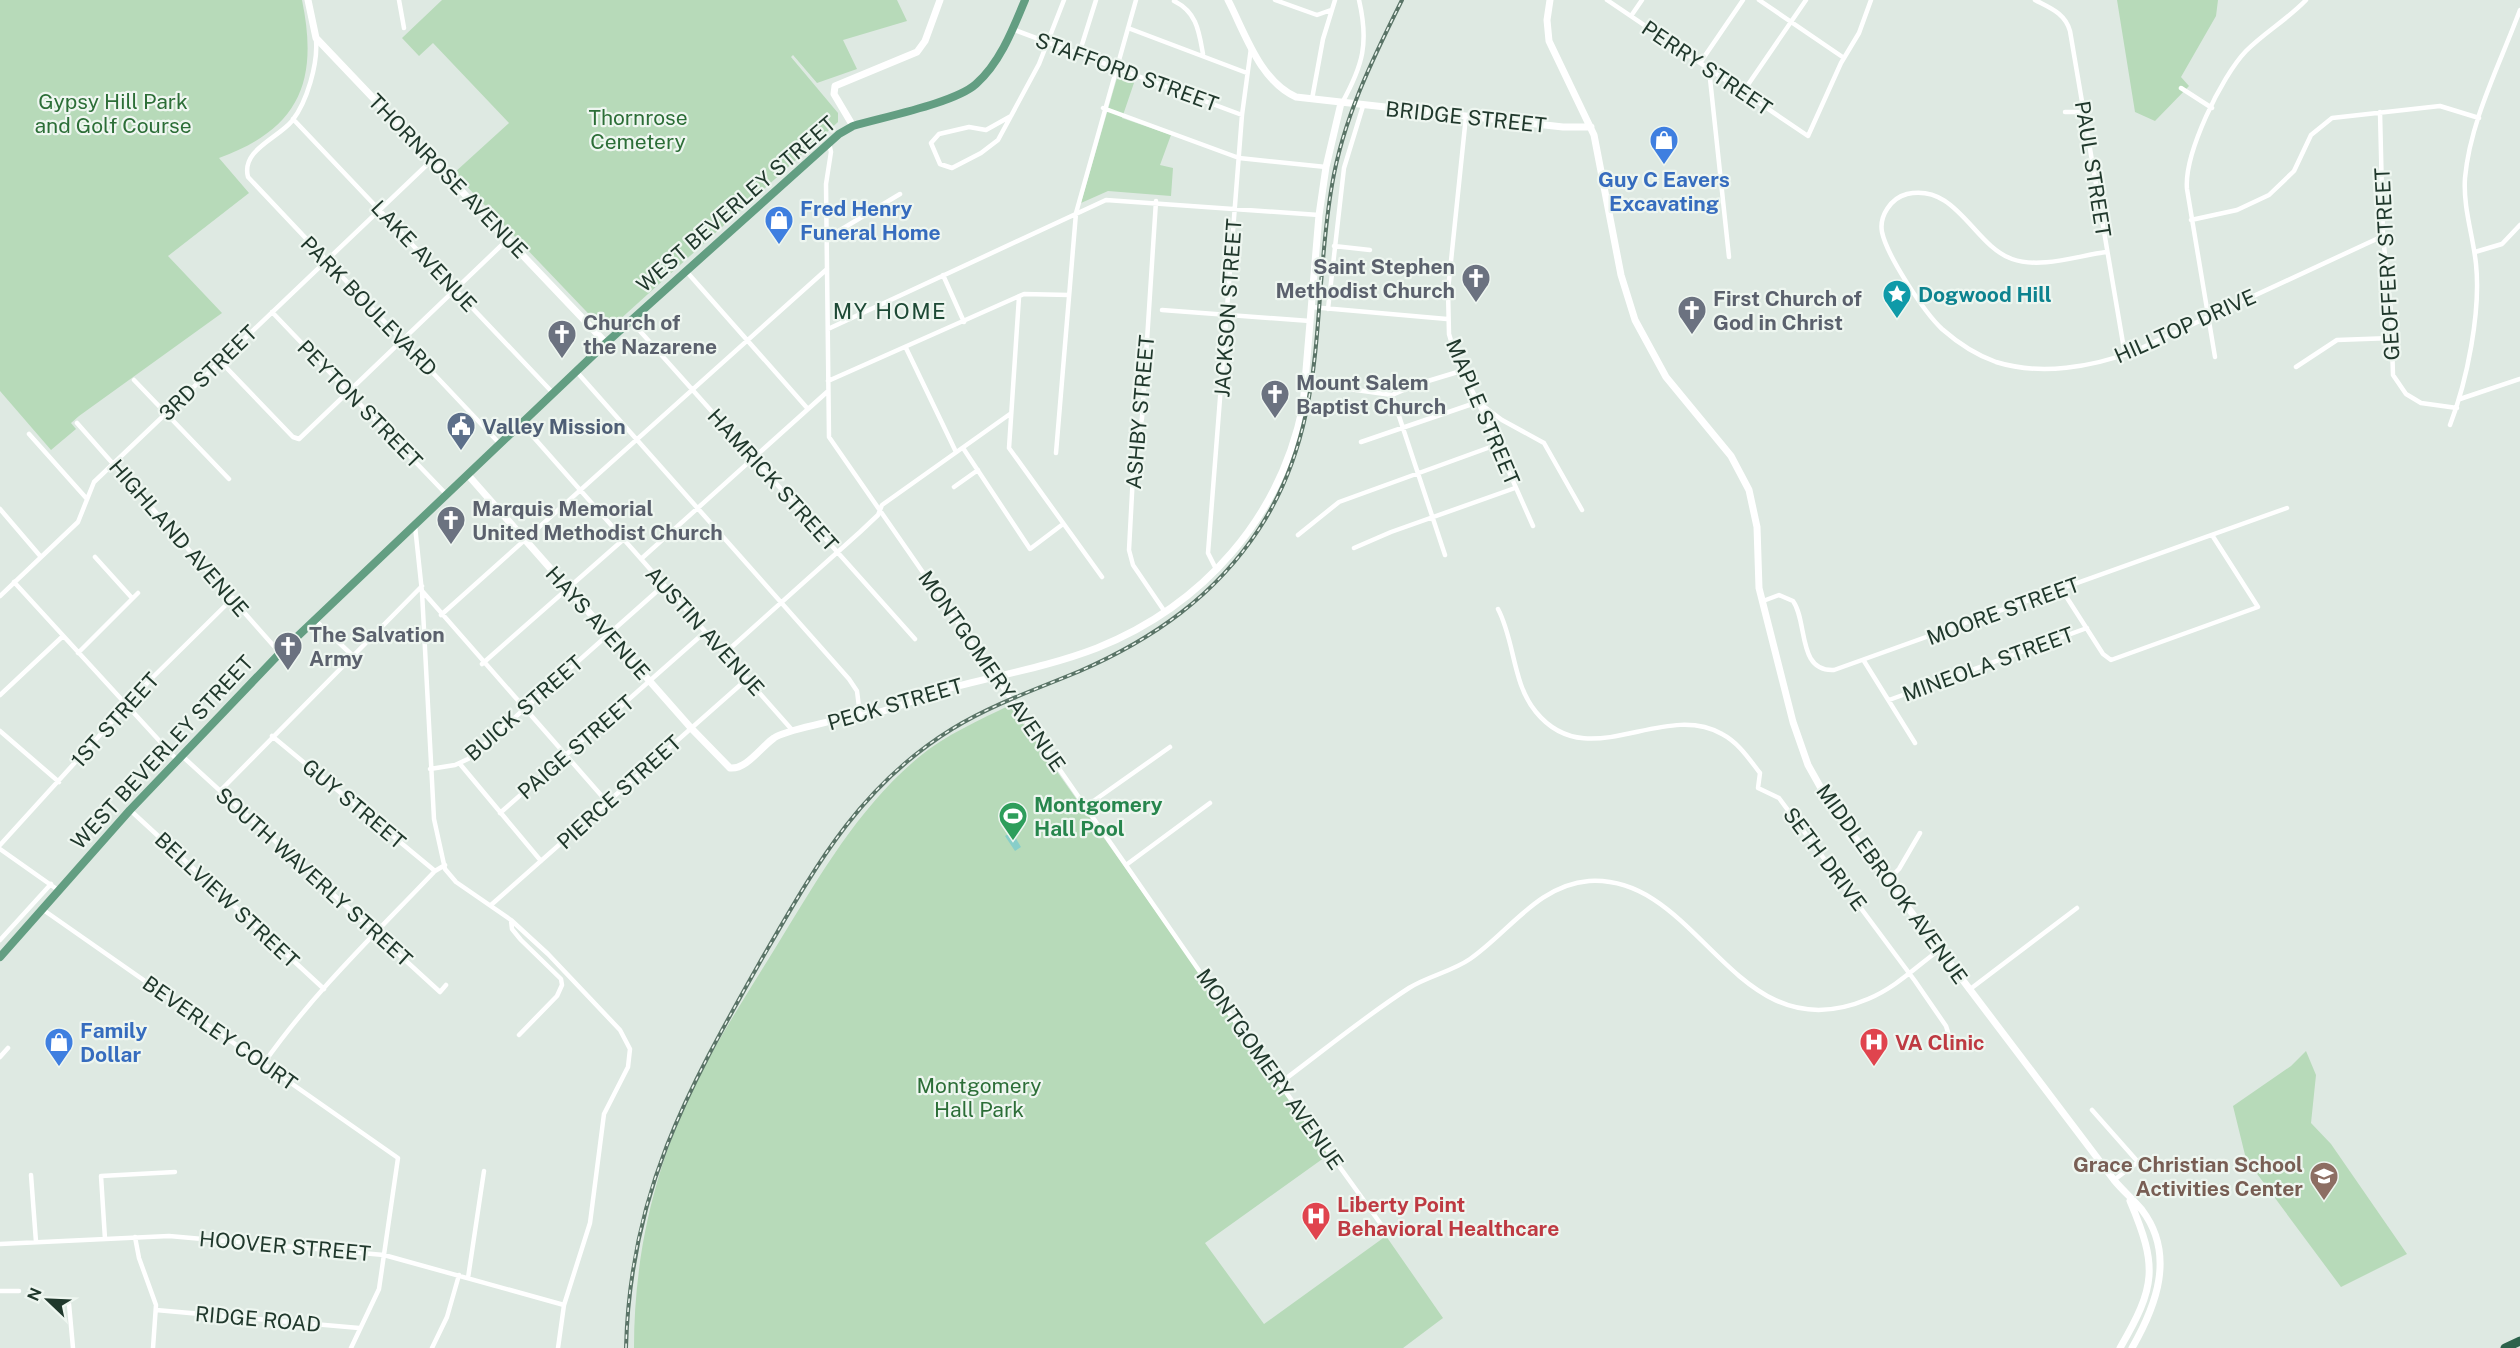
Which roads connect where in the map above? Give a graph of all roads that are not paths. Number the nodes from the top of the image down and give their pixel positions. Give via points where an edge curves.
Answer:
1 (308, 0) edge
2 (399, 0) edge
3 (940, 0) edge
4 (1025, 0) edge
5 (1064, 0) edge
6 (1096, 0) edge
7 (1136, 0) edge
8 (1228, 0) edge
9 (1275, 0) edge
10 (1335, 0) edge
11 (1359, 0) edge
12 (1550, 0) edge
13 (1607, 0) edge
14 (1642, 0) edge
15 (1743, 0) edge
16 (1759, 0) edge
17 (1806, 0) edge
18 (1871, 0) edge
19 (2035, 0) edge
20 (2306, 0) edge
21 (1174, 1) edge
22 (1331, 10) junction
23 (2520, 10) edge
24 (1630, 16) junction
25 (1791, 22) junction
26 (404, 28) dead end
27 (1128, 28) junction
28 (1012, 29) junction
29 (316, 38) junction
30 (1047, 43) junction
31 (1251, 45) junction
32 (1079, 54) junction
33 (1203, 54) junction
34 (1844, 58) junction
35 (1700, 63) junction
36 (1116, 68) junction
37 (1709, 69) junction
38 (1247, 73) junction
39 (2181, 88) dead end
40 (1743, 92) junction
41 (1312, 100) junction
42 (1341, 104) junction
43 (1363, 106) junction
44 (1103, 108) junction
45 (2212, 108) junction
46 (2065, 112) dead end
47 (2083, 112) junction
48 (2380, 112) junction
49 (1242, 114) junction
50 (1011, 116) junction
51 (1466, 116) junction
52 (2479, 118) junction
53 (293, 119) junction
54 (853, 126) junction
55 (1591, 127) junction
56 (829, 143) junction
57 (1239, 158) junction
58 (432, 159) junction
59 (1326, 167) junction
60 (900, 194) dead end
61 (1156, 201) junction
62 (1236, 208) junction
63 (380, 209) junction
64 (1076, 213) junction
65 (1319, 215) junction
66 (2191, 220) junction
67 (2520, 225) edge
68 (2383, 236) junction
69 (827, 238) junction
70 (508, 239) junction
71 (1334, 246) junction
72 (1370, 250) dead end
73 (2106, 252) junction
74 (2475, 252) junction
75 (1729, 257) dead end
76 (326, 261) junction
77 (827, 269) junction
78 (686, 271) junction
79 (943, 275) junction
80 (455, 289) junction
81 (1069, 295) junction
82 (1019, 297) junction
83 (1311, 307) junction
84 (1328, 309) junction
85 (1162, 310) dead end
86 (272, 312) junction
87 (1228, 315) junction
88 (2208, 318) junction
89 (1447, 319) junction
90 (631, 321) junction
91 (1310, 321) junction
92 (964, 322) junction
93 (828, 328) junction
94 (2392, 338) junction
95 (402, 340) junction
96 (747, 341) junction
97 (606, 343) junction
98 (906, 348) junction
99 (2125, 355) junction
100 (2215, 357) dead end
101 (220, 361) junction
102 (2296, 367) dead end
103 (576, 371) junction
104 (1461, 371) junction
105 (2520, 379) edge
106 (134, 380) dead end
107 (828, 381) junction
108 (1306, 383) junction
109 (693, 390) junction
110 (348, 392) junction
111 (827, 392) junction
112 (553, 393) junction
113 (1392, 395) junction
114 (2460, 399) junction
115 (1478, 402) junction
116 (2457, 408) junction
117 (808, 409) junction
118 (167, 413) junction
119 (1010, 414) junction
120 (77, 423) dead end
121 (521, 423) junction
122 (2450, 425) dead end
123 (1403, 428) junction
124 (29, 434) dead end
125 (637, 441) junction
126 (1361, 442) dead end
127 (500, 444) junction
128 (1496, 445) junction
129 (963, 448) junction
130 (956, 452) junction
131 (1056, 453) dead end
132 (753, 458) junction
133 (113, 464) junction
134 (978, 470) junction
135 (1417, 474) junction
136 (468, 475) junction
137 (229, 479) dead end
138 (954, 487) dead end
139 (1515, 488) junction
140 (582, 492) junction
141 (447, 495) junction
142 (87, 499) junction
143 (697, 508) junction
144 (2287, 508) dead end
145 (0, 509) edge
146 (880, 510) junction
147 (1582, 510) dead end
148 (1432, 518) junction
149 (1063, 524) junction
150 (415, 526) junction
151 (1533, 526) dead end
152 (1298, 535) dead end
153 (2212, 535) junction
154 (624, 539) junction
155 (526, 541) junction
156 (1354, 548) dead end
157 (837, 552) junction
158 (1445, 555) dead end
159 (41, 557) junction
160 (95, 557) dead end
161 (641, 559) junction
162 (1216, 569) junction
163 (1102, 577) dead end
164 (14, 582) junction
165 (664, 585) junction
166 (568, 588) junction
167 (422, 589) junction
168 (2062, 590) junction
169 (138, 593) dead end
170 (0, 596) edge
171 (132, 598) junction
172 (232, 598) junction
173 (1763, 601) junction
174 (781, 603) junction
175 (1498, 609) dead end
176 (1165, 612) junction
177 (441, 615) junction
178 (315, 620) junction
179 (2087, 628) junction
180 (705, 632) junction
181 (609, 634) junction
182 (63, 636) junction
183 (915, 639) dead end
184 (78, 653) junction
185 (280, 653) junction
186 (725, 653) junction
187 (352, 655) junction
188 (1864, 661) junction
189 (483, 663) junction
190 (996, 676) junction
191 (747, 679) junction
192 (650, 681) junction
193 (0, 695) edge
194 (1889, 700) junction
195 (127, 705) junction
196 (524, 709) junction
197 (860, 715) junction
198 (691, 728) junction
199 (0, 732) edge
200 (793, 732) junction
201 (273, 736) junction
202 (1915, 743) dead end
203 (1170, 747) dead end
204 (566, 757) junction
205 (179, 758) junction
206 (460, 764) junction
207 (730, 768) joint
208 (430, 769) junction
209 (59, 782) junction
210 (220, 791) junction
211 (606, 802) junction
212 (1210, 803) dead end
213 (1085, 807) junction
214 (130, 810) junction
215 (501, 813) junction
216 (1920, 833) dead end
217 (0, 847) edge
218 (541, 861) junction
219 (445, 865) junction
220 (1126, 865) junction
221 (435, 871) junction
222 (1887, 881) junction
223 (51, 884) junction
224 (58, 890) junction
225 (491, 905) junction
226 (42, 909) junction
227 (2077, 909) dead end
228 (511, 921) junction
229 (375, 934) junction
230 (0, 940) edge
231 (1939, 950) junction
232 (0, 957) edge
233 (1910, 973) junction
234 (446, 986) dead end
235 (324, 989) junction
236 (1969, 990) junction
237 (519, 1035) dead end
238 (1952, 1045) dead end
239 (8, 1048) dead end
240 (0, 1057) edge
241 (264, 1063) junction
242 (1280, 1083) junction
243 (2092, 1110) dead end
244 (484, 1171) dead end
245 (175, 1172) dead end
246 (31, 1175) dead end
247 (2114, 1180) junction
248 (2129, 1199) junction
249 (1388, 1234) dead end
250 (135, 1237) junction
251 (105, 1239) junction
252 (36, 1242) junction
253 (0, 1244) edge
254 (384, 1256) junction
255 (459, 1275) junction
256 (468, 1278) junction
257 (19, 1291) dead end
258 (0, 1292) edge
259 (69, 1304) dead end
260 (564, 1305) junction
261 (156, 1310) junction
262 (359, 1328) junction
263 (2520, 1341) edge
264 (73, 1348) edge
265 (153, 1348) edge
266 (351, 1348) edge
267 (432, 1348) edge
268 (558, 1348) edge
269 (2120, 1348) edge
270 (2132, 1348) edge
271 (2505, 1348) edge

1 - 29 street
2 - 26 street
3 - 54 street via 925,42 917,52 834,87 834,94
4 - 28 main road, WEST BEVERLEY STREET
5 - 30 street
6 - 32 street
7 - 27 street
8 - 31 street, BRIDGE STREET
9 - 22 street via 1317,15
10 - 22 street
11 - 42 street via 1364,55
12 - 55 street, MIDDLEBROOK AVENUE via 1547,26 1552,49
13 - 24 street, PERRY STREET
14 - 24 street
15 - 35 street
16 - 25 street
17 - 25 street
18 - 34 street via 1859,35
19 - 47 street, PAUL STREET via 2058,13 2068,25
20 - 45 street via 2243,55
21 - 33 street via 1195,20
22 - 41 street
23 - 52 street
24 - 35 street, PERRY STREET
25 - 34 street
25 - 40 street
27 - 33 street
27 - 36 street
28 - 30 street, STAFFORD STREET
28 - 54 main road, WEST BEVERLEY STREET via 994,62 969,89
29 - 53 street via 315,61
29 - 58 street, THORNROSE AVENUE
30 - 32 street, STAFFORD STREET
30 - 50 street
31 - 38 street, JACKSON STREET
31 - 41 street, BRIDGE STREET via 1280,87 1296,97
32 - 36 street, STAFFORD STREET
33 - 38 street
34 - 40 street, PERRY STREET via 1808,136
35 - 37 street, PERRY STREET
36 - 44 street
36 - 49 street, STAFFORD STREET
37 - 40 street, PERRY STREET
37 - 75 street
38 - 49 street, JACKSON STREET
39 - 45 street
41 - 42 street, BRIDGE STREET
42 - 43 street, BRIDGE STREET
42 - 59 street, PECK STREET
43 - 51 street, BRIDGE STREET
43 - 71 street via 1344,168
44 - 57 street
44 - 64 street
45 - 66 street via 2188,165
46 - 47 street
47 - 73 street, PAUL STREET
48 - 52 street via 2440,106
48 - 66 street via 2327,120 2311,135 2291,176 2269,195 2238,210
48 - 68 street, GEOFFERY STREET
49 - 57 street, JACKSON STREET
50 - 50 street via 986,130 969,127 939,134 933,138 931,147 940,164 952,168 993,145
51 - 55 street, BRIDGE STREET
51 - 89 street, MAPLE STREET
52 - 74 street via 2469,149 2465,181 2466,214
53 - 63 street, LAKE AVENUE
53 - 76 street, PARK BOULEVARD via 252,154 247,164 250,181
54 - 56 main road, WEST BEVERLEY STREET
55 - 173 street, MIDDLEBROOK AVENUE via 1621,275 1640,331 1673,387 1734,460 1749,490 1756,521 1758,579
56 - 69 street, MONTGOMERY AVENUE
56 - 78 main road, WEST BEVERLEY STREET
57 - 59 street
57 - 62 street, JACKSON STREET
58 - 63 street, 3RD STREET
58 - 70 street, THORNROSE AVENUE
59 - 65 street, PECK STREET
60 - 69 street
61 - 62 street
61 - 64 street via 1106,200
61 - 176 street, ASHBY STREET via 1129,550 1133,565
62 - 65 street
62 - 87 street, JACKSON STREET
63 - 76 street, 3RD STREET
63 - 80 street, LAKE AVENUE
64 - 79 street
64 - 81 street
65 - 83 street, PECK STREET
66 - 88 street
67 - 74 street via 2502,244
68 - 88 street, HILLTOP DRIVE
68 - 94 street, GEOFFERY STREET
69 - 77 street, MONTGOMERY AVENUE
70 - 80 street
70 - 97 street, THORNROSE AVENUE
71 - 72 street
71 - 84 street
73 - 99 street, PAUL STREET
73 - 99 street, HILLTOP DRIVE via 2034,262 2013,259 1992,247 1955,208 1922,194 1896,199 1886,210 1882,223 1887,244 1929,315 1972,351 2005,364 2037,369
74 - 114 street via 2477,295
76 - 86 street, 3RD STREET
76 - 95 street, PARK BOULEVARD
77 - 93 street, MONTGOMERY AVENUE
77 - 96 street
78 - 90 main road, WEST BEVERLEY STREET
78 - 96 street
79 - 92 street
79 - 93 street
80 - 95 street
80 - 112 street, LAKE AVENUE
81 - 82 street via 1028,293
81 - 131 street
82 - 92 street
82 - 119 street
83 - 84 street
83 - 91 street, PECK STREET
84 - 89 street
85 - 87 street
86 - 101 street, 3RD STREET
86 - 110 street, PEYTON STREET
87 - 91 street
87 - 162 street, JACKSON STREET via 1208,553
88 - 99 street, HILLTOP DRIVE
88 - 100 street
89 - 104 street, MAPLE STREET
90 - 97 main road, WEST BEVERLEY STREET
90 - 109 street, HAMRICK STREET
91 - 108 street, PECK STREET
92 - 98 street
93 - 107 street, MONTGOMERY AVENUE
94 - 102 street via 2337,340
94 - 116 street, GEOFFERY STREET via 2392,369 2401,388 2421,403
95 - 110 street
95 - 127 street, PARK BOULEVARD
96 - 109 street
96 - 117 street
97 - 103 main road, WEST BEVERLEY STREET
98 - 107 street
98 - 130 street
101 - 110 street via 299,440
101 - 118 street, 3RD STREET
103 - 112 main road, WEST BEVERLEY STREET
103 - 125 street
104 - 113 street
104 - 115 street, MAPLE STREET
105 - 114 street
106 - 118 street
107 - 111 street, MONTGOMERY AVENUE
108 - 113 street
108 - 162 street, PECK STREET via 1299,424 1272,493 1250,532
109 - 125 street
109 - 132 street, HAMRICK STREET
110 - 141 street, PEYTON STREET
111 - 117 street
111 - 146 street, MONTGOMERY AVENUE via 829,437
112 - 121 main road, WEST BEVERLEY STREET
113 - 123 street
114 - 116 street
115 - 123 street
115 - 128 street, MAPLE STREET
115 - 147 street via 1544,443
116 - 122 street
117 - 132 street
118 - 133 street, 3RD STREET
118 - 137 street
119 - 129 street
119 - 149 street via 1011,454
120 - 133 street, HIGHLAND AVENUE
121 - 127 main road, WEST BEVERLEY STREET
121 - 140 street, AUSTIN AVENUE
123 - 126 street
123 - 135 street
124 - 142 street
125 - 140 street
125 - 143 street
127 - 136 main road, WEST BEVERLEY STREET
128 - 135 street
128 - 139 street, MAPLE STREET
129 - 130 street
129 - 134 street
130 - 146 street
132 - 143 street
132 - 157 street, HAMRICK STREET
133 - 142 street, 3RD STREET via 92,484
133 - 172 street, HIGHLAND AVENUE
134 - 138 street
134 - 149 street via 1030,549
135 - 148 street
135 - 152 street via 1335,504
136 - 141 main road, WEST BEVERLEY STREET
136 - 155 street, HAYS AVENUE
139 - 148 street
139 - 151 street, MAPLE STREET
140 - 154 street, AUSTIN AVENUE
140 - 155 street
141 - 150 main road, WEST BEVERLEY STREET
142 - 159 street, 3RD STREET via 78,522
143 - 161 street
143 - 174 street
144 - 153 street, MOORE STREET
145 - 159 street
146 - 157 street
146 - 190 street, MONTGOMERY AVENUE
148 - 156 street
148 - 158 street
149 - 163 street
150 - 167 street
150 - 178 main road, WEST BEVERLEY STREET
153 - 168 street, MOORE STREET
153 - 179 street via 2258,608 2113,660 2107,658
154 - 161 street, AUSTIN AVENUE
154 - 166 street
155 - 166 street, HAYS AVENUE
155 - 177 street
157 - 174 street
157 - 183 street, HAMRICK STREET
159 - 164 street, 3RD STREET
160 - 171 street
161 - 165 street, AUSTIN AVENUE
162 - 176 street, PECK STREET
164 - 170 street, 3RD STREET
164 - 182 street, SOUTH WAVERLY STREET
165 - 180 street, AUSTIN AVENUE
165 - 181 street, BUICK STREET
166 - 181 street, HAYS AVENUE
166 - 189 street
167 - 177 street
167 - 187 street
167 - 208 street
168 - 179 street
168 - 188 street, MOORE STREET
169 - 171 street
171 - 184 street
172 - 185 street, HIGHLAND AVENUE
172 - 195 street, 1ST STREET
173 - 188 street, MOORE STREET via 1779,595 1794,602 1809,657 1818,667 1832,670
173 - 222 street, MIDDLEBROOK AVENUE via 1793,722 1808,765 1832,806
174 - 186 street
174 - 197 street via 849,679 856,691
175 - 233 street, SETH DRIVE via 1526,697 1553,727 1570,735 1595,739 1692,724 1711,728 1733,741 1760,773 1758,788 1779,798
176 - 190 street, PECK STREET via 1096,648
177 - 189 street
178 - 185 main road, WEST BEVERLEY STREET
178 - 187 street
179 - 194 street, MINEOLA STREET
180 - 186 street, AUSTIN AVENUE
180 - 192 street, PAIGE STREET
181 - 192 street, HAYS AVENUE
181 - 196 street, BUICK STREET
182 - 184 street, SOUTH WAVERLY STREET
182 - 193 street
184 - 195 street, SOUTH WAVERLY STREET
185 - 205 main road, WEST BEVERLEY STREET
186 - 191 street, AUSTIN AVENUE
187 - 201 street
188 - 194 street
189 - 196 street
190 - 197 street, PECK STREET
190 - 213 street, MONTGOMERY AVENUE
191 - 198 street, PIERCE STREET
191 - 200 street, AUSTIN AVENUE
192 - 198 street, HAYS AVENUE
192 - 204 street, PAIGE STREET
194 - 202 street
195 - 205 street, SOUTH WAVERLY STREET
195 - 209 street, 1ST STREET
196 - 204 street
196 - 206 street, BUICK STREET
197 - 200 street, PECK STREET
198 - 207 street, HAYS AVENUE
198 - 211 street, PIERCE STREET
199 - 209 street
200 - 207 street, PECK STREET via 781,734 742,766
201 - 210 street
201 - 221 street, GUY STREET
203 - 213 street
204 - 211 street
204 - 215 street, PAIGE STREET
205 - 210 street, SOUTH WAVERLY STREET
205 - 214 main road, WEST BEVERLEY STREET
206 - 208 street, BUICK STREET
206 - 215 street
208 - 219 street via 434,819
209 - 217 street, 1ST STREET
210 - 229 street, SOUTH WAVERLY STREET
211 - 218 street, PIERCE STREET
212 - 220 street
213 - 220 street, MONTGOMERY AVENUE
214 - 224 main road, WEST BEVERLEY STREET
214 - 235 street, BELLVIEW STREET
215 - 218 street
216 - 222 street via 1897,872
217 - 223 street
218 - 225 street, PIERCE STREET
219 - 221 street
219 - 225 street via 456,882
220 - 242 street, MONTGOMERY AVENUE
221 - 229 street
222 - 231 street, MIDDLEBROOK AVENUE
223 - 224 street
223 - 230 street
224 - 226 main road, WEST BEVERLEY STREET
225 - 228 street
226 - 232 main road, WEST BEVERLEY STREET
226 - 241 street, BEVERLEY COURT
227 - 236 street
228 - 237 street via 515,933 561,979 562,985 557,996
228 - 260 street via 620,1030 631,1054 604,1114 590,1223
229 - 234 street, SOUTH WAVERLY STREET via 440,993
229 - 235 street
231 - 233 street
231 - 236 street, MIDDLEBROOK AVENUE
233 - 238 street, SETH DRIVE via 1946,1026
233 - 242 street via 1877,996 1847,1006 1815,1008 1788,1004 1765,996 1741,980 1651,897 1618,883 1577,883 1542,897 1468,960 1407,989
235 - 241 street
236 - 247 street, MIDDLEBROOK AVENUE
239 - 240 street
241 - 254 street, BEVERLEY COURT via 398,1158
242 - 249 street, MONTGOMERY AVENUE
243 - 247 street via 2138,1162
244 - 256 street
245 - 251 street via 101,1176
246 - 252 street
247 - 248 street, MIDDLEBROOK AVENUE
248 - 269 street, MIDDLEBROOK AVENUE via 2147,1241 2150,1271 2145,1300
248 - 270 street, MIDDLEBROOK AVENUE via 2150,1224 2160,1264 2154,1305
250 - 251 street, HOOVER STREET
250 - 254 street, HOOVER STREET via 176,1236
250 - 261 street
251 - 252 street, HOOVER STREET
252 - 253 street, HOOVER STREET
254 - 255 street, HOOVER STREET
254 - 262 street via 379,1289
255 - 256 street, HOOVER STREET
255 - 267 street via 447,1317
256 - 260 street, HOOVER STREET
257 - 258 street
259 - 264 street
260 - 268 street
261 - 262 street, RIDGE ROAD
261 - 265 street
262 - 266 street
263 - 271 highway

